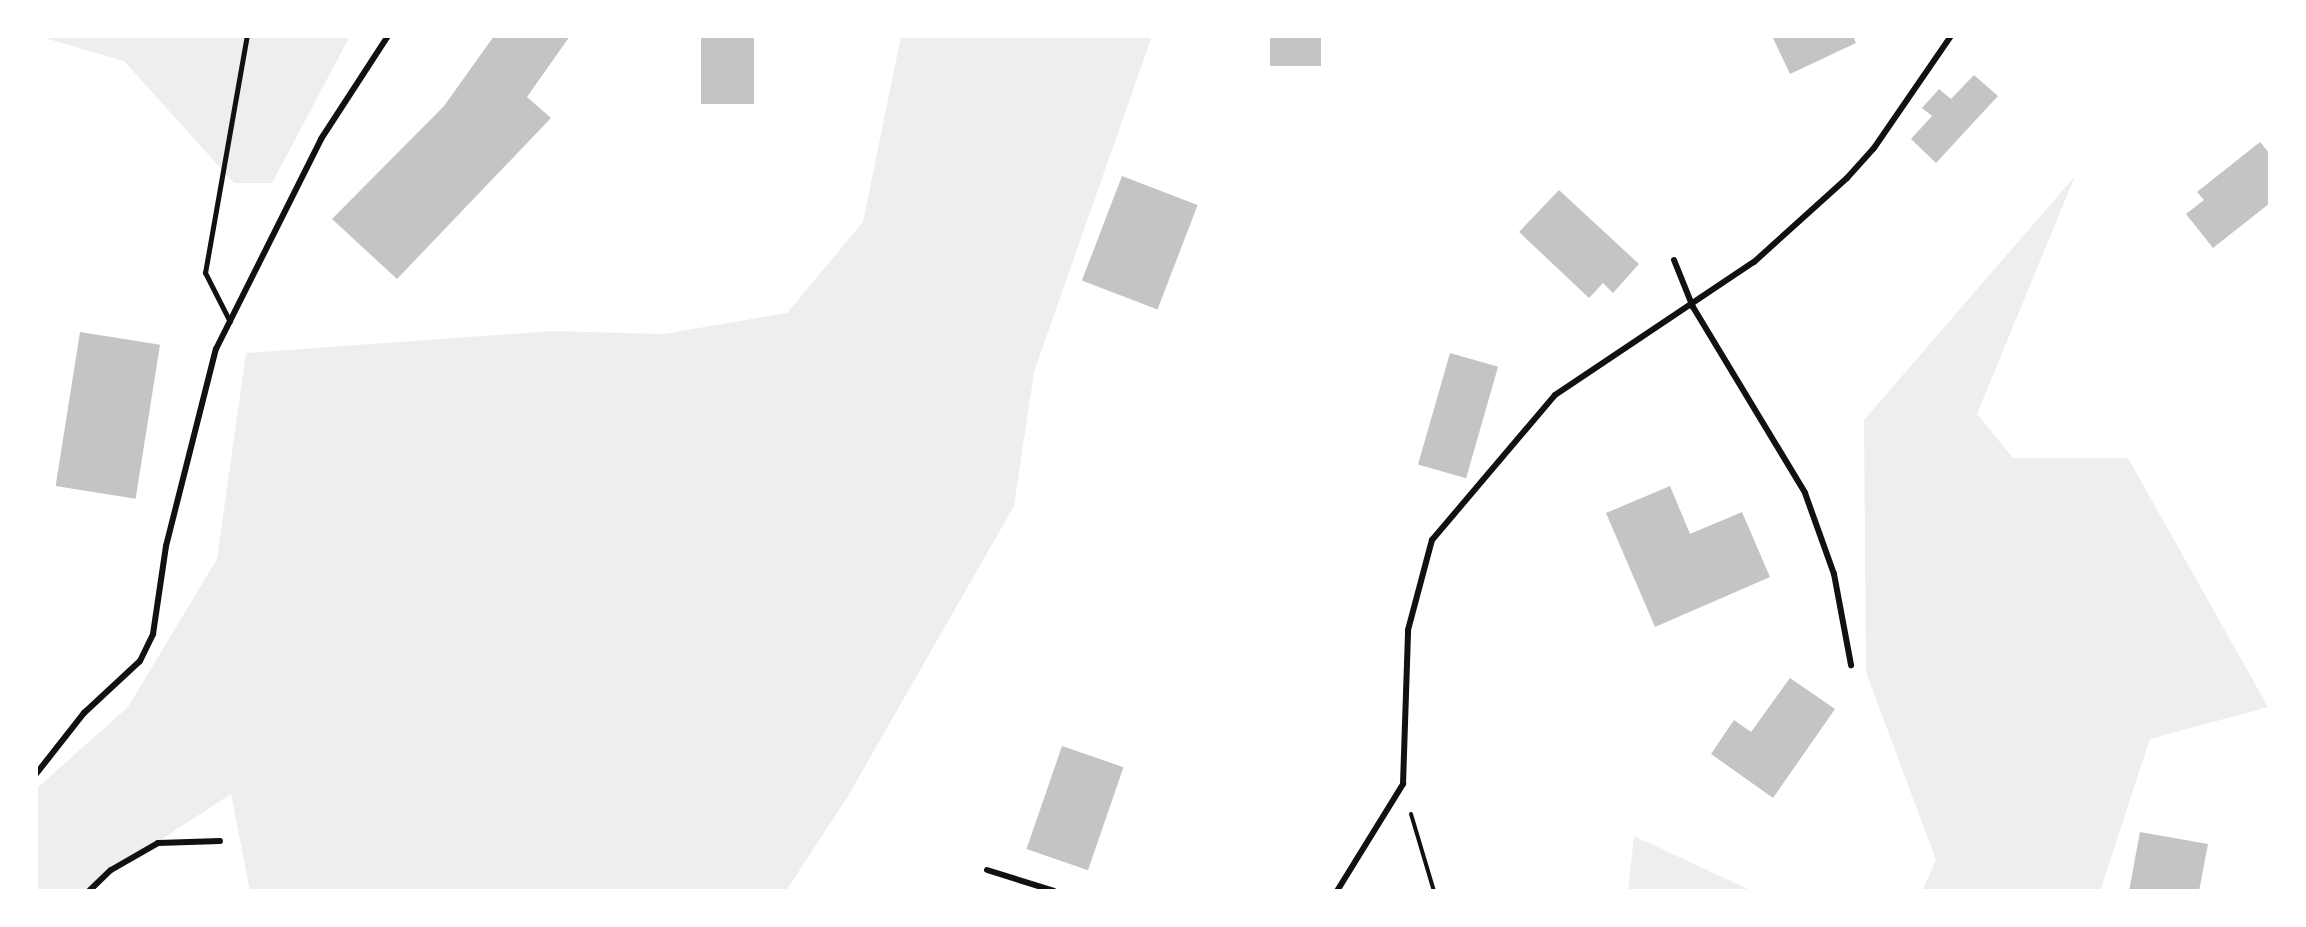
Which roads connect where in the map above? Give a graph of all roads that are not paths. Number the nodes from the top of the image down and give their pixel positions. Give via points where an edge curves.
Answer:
1 (247, 36) edge
2 (388, 36) edge
3 (1951, 36) edge
4 (1674, 260) dead end
5 (1693, 307) junction
6 (230, 322) junction
7 (1851, 665) dead end
8 (36, 774) edge
9 (220, 841) dead end
10 (987, 870) dead end
11 (89, 891) edge
12 (1054, 891) edge
13 (1337, 891) edge

1 - 6 lane via 205,273
2 - 6 street via 321,139
3 - 5 street via 1874,148 1847,178 1754,262
4 - 5 street
5 - 7 street via 1805,493 1834,574
5 - 13 street via 1641,335 1555,395 1432,540 1408,630 1400,792
6 - 8 street via 216,350 166,546 153,634 140,661 84,713
9 - 11 street via 158,843 111,870
10 - 12 street

